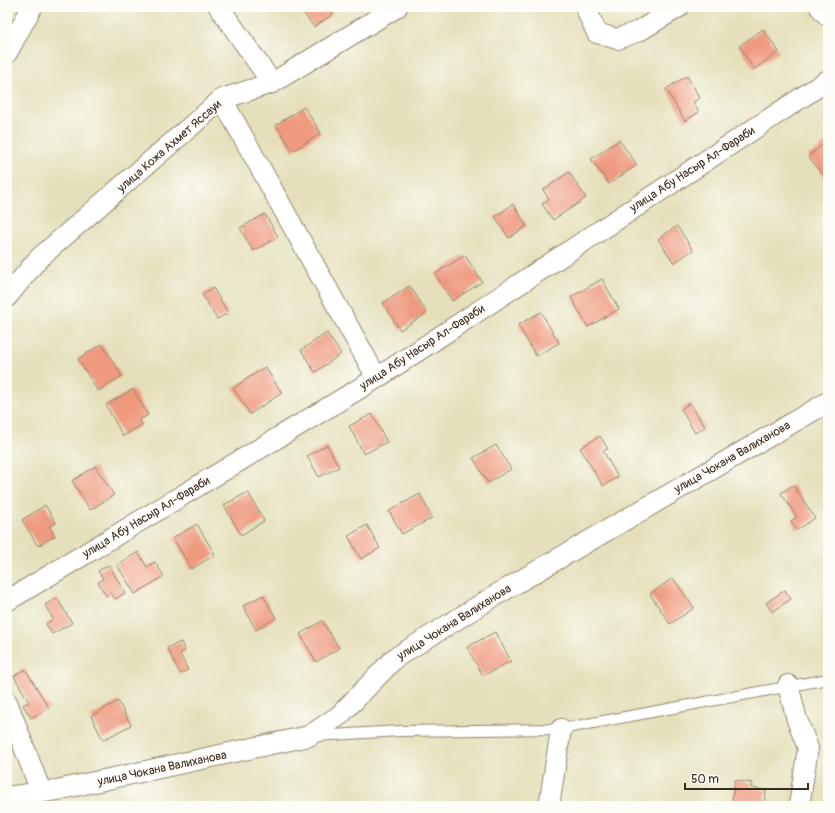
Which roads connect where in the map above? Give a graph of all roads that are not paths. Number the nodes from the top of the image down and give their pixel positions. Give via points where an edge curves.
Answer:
1 (32, 7) edge
2 (219, 7) edge
3 (397, 7) edge
4 (585, 7) edge
5 (679, 7) edge
6 (820, 7) edge
7 (828, 16) edge
8 (7, 53) edge
9 (828, 80) edge
10 (272, 84) junction
11 (222, 99) junction
12 (7, 297) edge
13 (377, 378) junction
14 (828, 402) edge
15 (7, 601) edge
16 (828, 679) edge
17 (788, 685) junction
18 (7, 702) edge
19 (561, 729) junction
20 (309, 736) junction
21 (51, 796) edge
22 (7, 797) edge
23 (549, 806) edge
24 (799, 806) edge

1 - 8 street
2 - 10 street
3 - 10 street, улица Кожа Ахмет Яссауи
4 - 5 street via 597,32 618,40 639,31
6 - 7 street
9 - 13 street, улица Абу Насыр Ал-Фараби
10 - 11 street, улица Кожа Ахмет Яссауи
11 - 12 street, улица Кожа Ахмет Яссауи via 38,258
11 - 13 street
13 - 15 street, улица Абу Насыр Ал-Фараби
14 - 20 street, улица Чокана Валиханова via 496,595 395,658 340,715
16 - 17 lane
17 - 19 lane
17 - 24 street via 797,720 808,748
18 - 21 street
19 - 20 lane via 400,731
19 - 23 street
20 - 21 street, улица Чокана Валиханова
21 - 22 street, улица Чокана Валиханова

